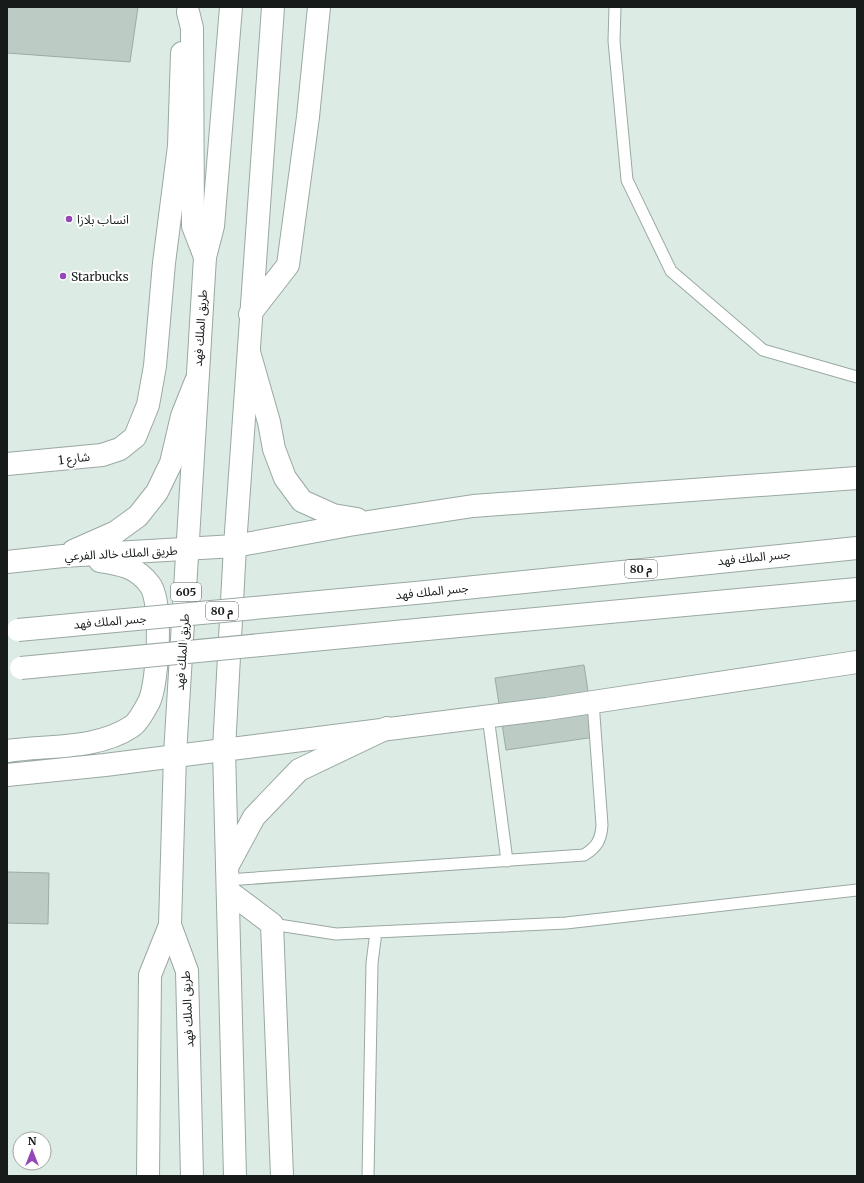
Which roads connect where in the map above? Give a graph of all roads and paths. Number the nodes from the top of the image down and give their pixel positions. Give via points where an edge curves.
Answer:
1 (231, 7) edge
2 (273, 7) edge
3 (319, 7) edge
4 (615, 7) edge
5 (188, 10) edge
6 (205, 257) junction
7 (250, 314) junction
8 (248, 348) junction
9 (197, 376) junction
10 (857, 377) edge
11 (7, 464) edge
12 (857, 478) edge
13 (374, 521) junction
14 (235, 546) junction
15 (857, 548) edge
16 (189, 549) junction
17 (63, 556) junction
18 (7, 562) edge
19 (857, 589) edge
20 (12, 630) edge
21 (857, 662) edge
22 (14, 669) edge
23 (593, 702) junction
24 (488, 716) junction
25 (387, 728) junction
26 (224, 749) junction
27 (7, 751) edge
28 (175, 755) junction
29 (7, 775) edge
30 (506, 861) junction
31 (228, 879) junction
32 (857, 890) edge
33 (272, 924) junction
34 (170, 925) junction
35 (376, 932) junction
36 (148, 1176) edge
37 (192, 1176) edge
38 (236, 1176) edge
39 (282, 1176) edge
40 (368, 1176) edge

1 - 6 main road, طريق الملك فهد / 605 via 213,219
2 - 7 main road
3 - 7 main road via 308,117 288,265
4 - 10 lane via 614,42 627,180 671,271 763,350
5 - 6 main road via 192,28 193,226
5 - 11 main road, شارع 1 via 183,30 179,146 164,263 155,366 148,405 136,437 120,449 102,455
6 - 9 main road, طريق الملك فهد / 605
7 - 8 main road
8 - 13 main road via 284,478 302,501 333,515
8 - 14 main road
9 - 16 main road, طريق الملك فهد / 605
9 - 17 main road via 182,416 171,463 157,492 138,516 116,532
12 - 13 main road, طريق الملك خالد الفرعي via 473,506
13 - 14 main road, طريق الملك خالد الفرعي
14 - 16 main road, طريق الملك خالد الفرعي
14 - 26 main road
15 - 20 main road, جسر الملك فهد / م 80, bridge via 426,592
16 - 17 main road, طريق الملك خالد الفرعي
16 - 28 main road, طريق الملك فهد / 605
17 - 18 main road, طريق الملك خالد الفرعي
17 - 27 main road via 123,564 140,575 151,587 158,608 158,636 155,675 149,701 133,726 108,738
19 - 22 main road, bridge
21 - 23 main road
23 - 24 main road
23 - 30 lane via 602,825 600,841 594,849 584,855
24 - 25 main road
24 - 30 lane
25 - 26 main road
25 - 31 main road via 299,770 254,817
26 - 28 main road
26 - 31 main road
28 - 29 main road
28 - 34 main road, طريق الملك فهد / 605
30 - 31 lane
31 - 33 main road
31 - 38 main road
32 - 35 lane via 566,923
33 - 35 lane via 336,934
33 - 39 main road
34 - 36 main road via 150,975
34 - 37 main road, طريق الملك فهد / 605 via 187,971
35 - 40 lane via 372,963

